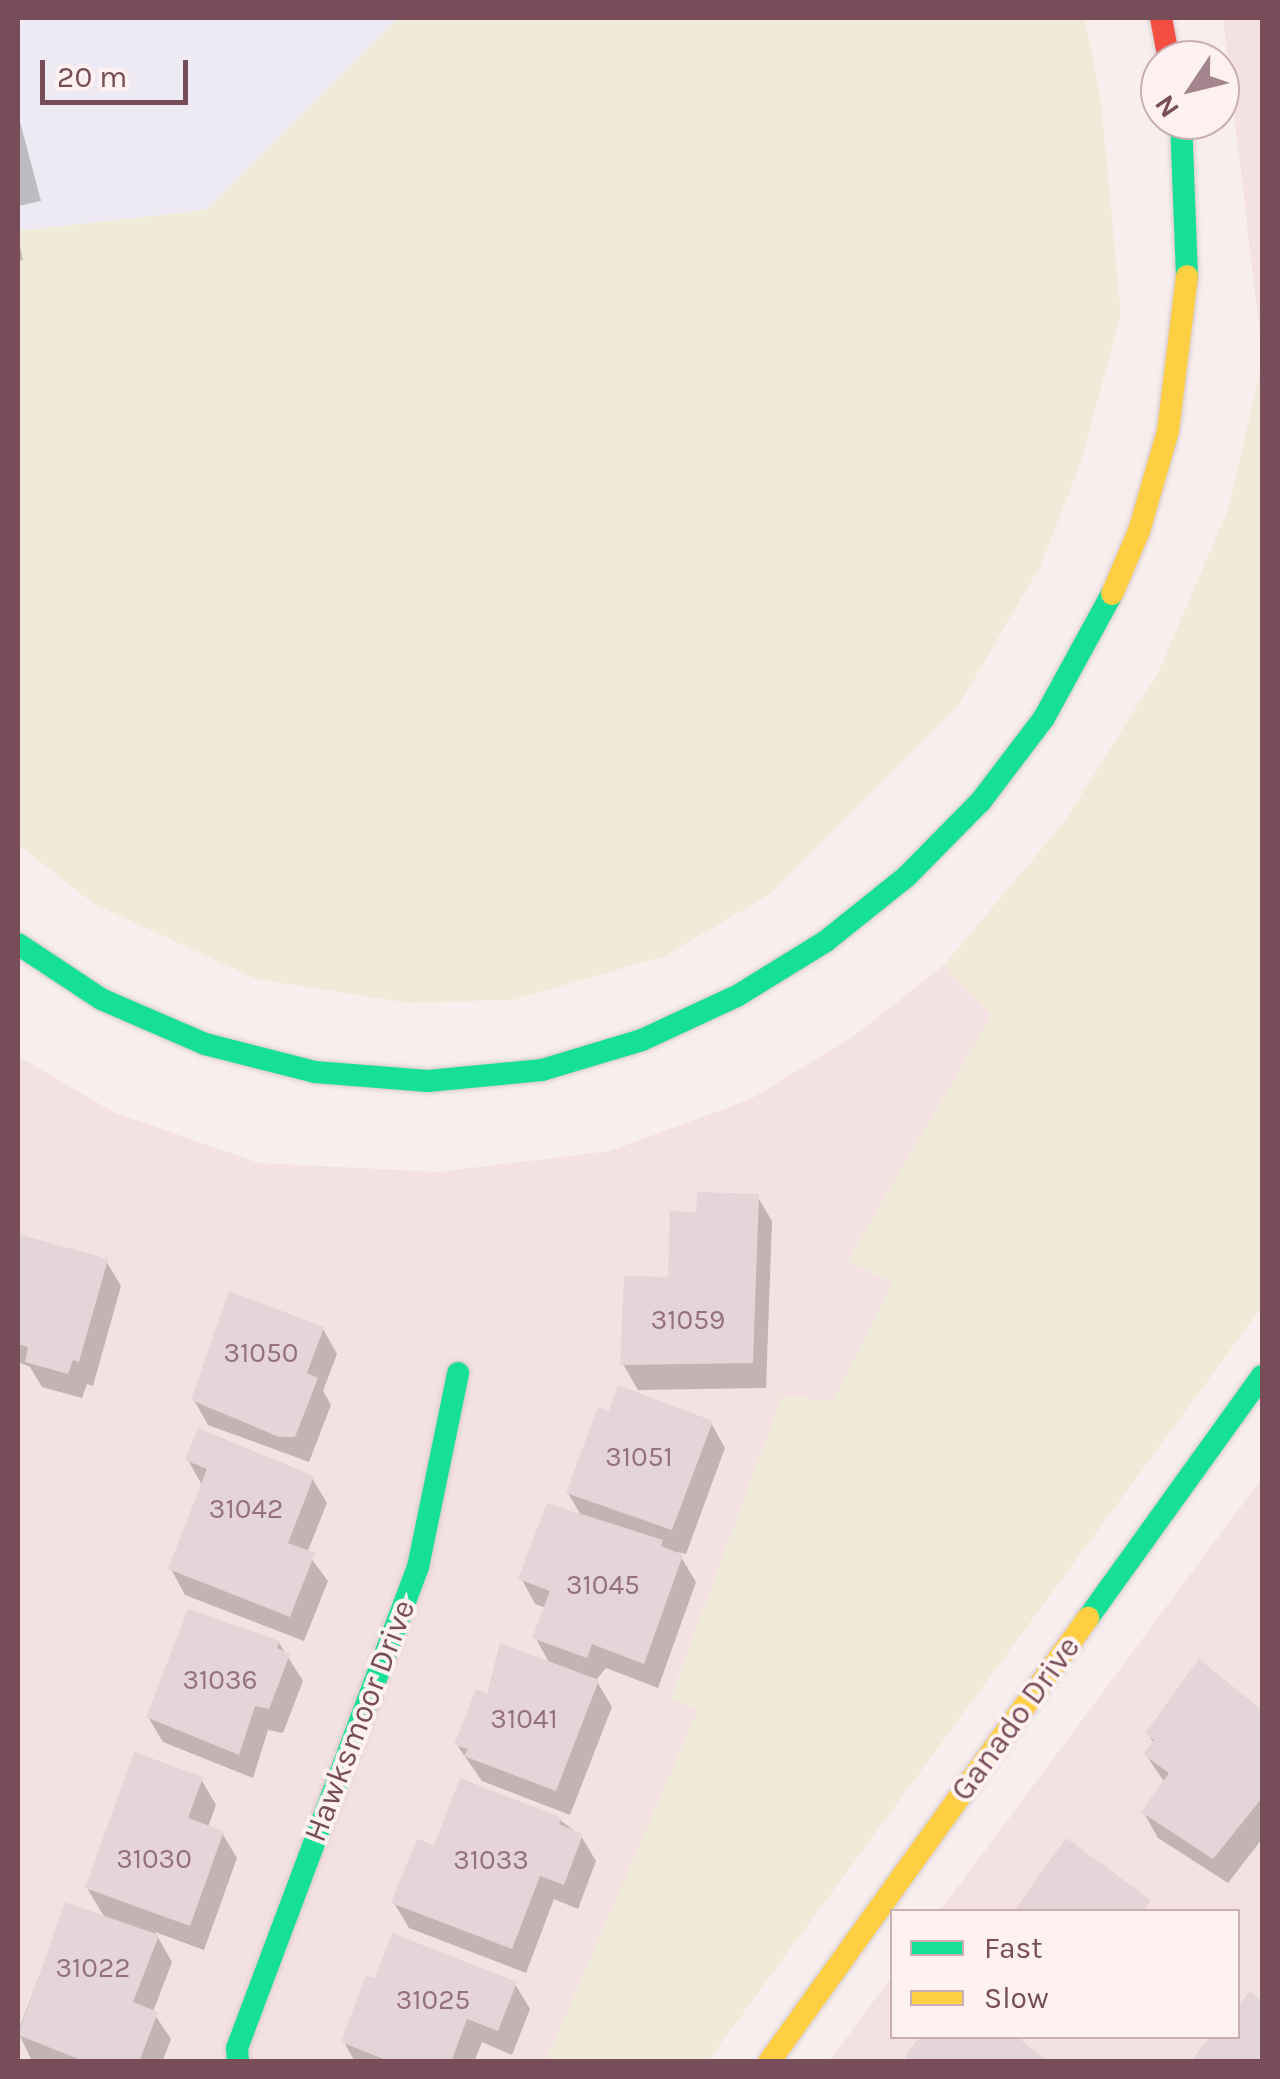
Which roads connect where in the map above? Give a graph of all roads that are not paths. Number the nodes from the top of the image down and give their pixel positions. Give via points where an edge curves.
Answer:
1 (1183, 140) edge
2 (18, 944) edge
3 (458, 1373) dead end
4 (1262, 1376) edge
5 (238, 2062) edge
6 (770, 2062) edge

1 - 2 street via 1189,223 1185,328 1168,431 1139,532 1097,628 1044,718 981,801 907,876 826,941 737,996 642,1040 542,1070 428,1081 315,1072 205,1044 101,999
3 - 5 street, Hawksmoor Drive via 418,1567 237,2048
4 - 6 street, Ganado Drive

